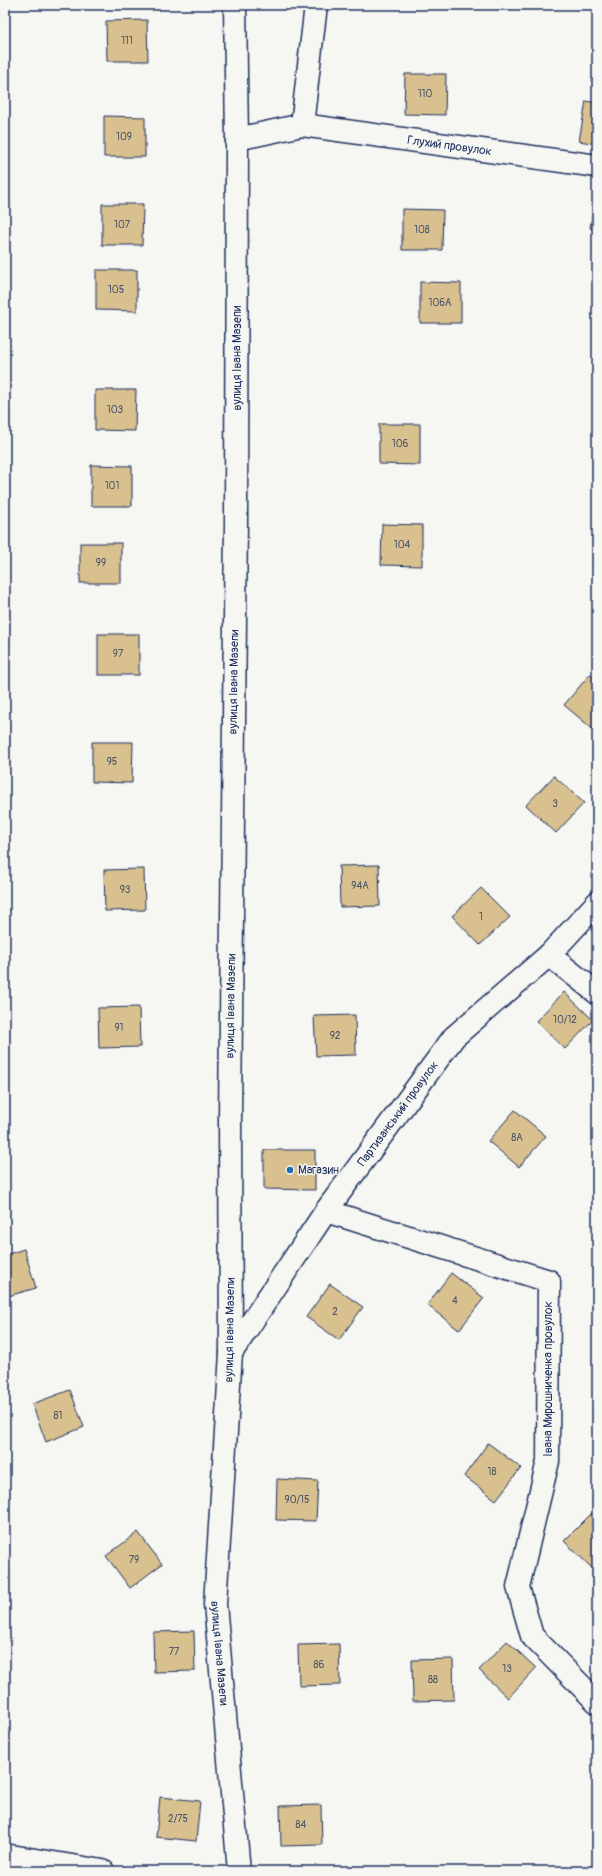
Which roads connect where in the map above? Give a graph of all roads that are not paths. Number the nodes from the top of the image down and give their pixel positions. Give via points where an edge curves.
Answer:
1 (235, 5) edge
2 (316, 5) edge
3 (302, 126) junction
4 (237, 139) junction
5 (597, 166) edge
6 (597, 903) edge
7 (549, 955) junction
8 (597, 992) edge
9 (326, 1211) junction
10 (231, 1353) junction
11 (597, 1702) edge
12 (5, 1855) edge
13 (103, 1871) edge
14 (239, 1871) edge

1 - 4 street, вулиця Івана Мазепи
2 - 3 street
3 - 4 street
3 - 5 street, Глухий провулок
4 - 10 street, вулиця Івана Мазепи via 230,1118
6 - 7 street, Партизанський провулок
7 - 8 street
7 - 9 street, Партизанський провулок via 454,1037
9 - 10 street, Партизанський провулок
9 - 11 street, Івана Мирошниченка провулок via 549,1281 548,1461 518,1587 532,1636
10 - 14 street, вулиця Івана Мазепи via 215,1604
12 - 13 street

